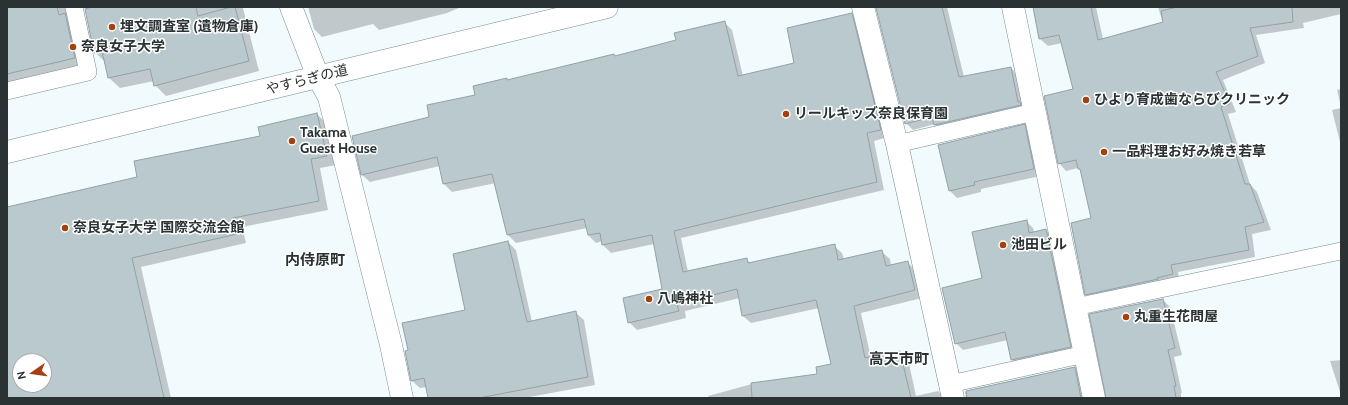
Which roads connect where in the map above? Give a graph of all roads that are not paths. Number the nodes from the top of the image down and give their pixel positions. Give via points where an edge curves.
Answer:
1 (74, 7) edge
2 (291, 7) edge
3 (607, 7) edge
4 (863, 7) edge
5 (1013, 7) edge
6 (318, 77) junction
7 (7, 91) edge
8 (1034, 112) junction
9 (897, 144) junction
10 (7, 152) edge
11 (1341, 251) edge
12 (1075, 307) junction
13 (1085, 354) junction
14 (951, 391) edge
15 (402, 398) edge
16 (1094, 398) edge

1 - 7 lane via 88,72
2 - 6 street
3 - 6 street, やすらぎの道
4 - 9 street
5 - 8 street
6 - 10 street, やすらぎの道
6 - 15 street via 329,97
8 - 9 lane
8 - 12 street
9 - 14 street
11 - 12 lane
12 - 13 street
13 - 14 lane
13 - 16 street

